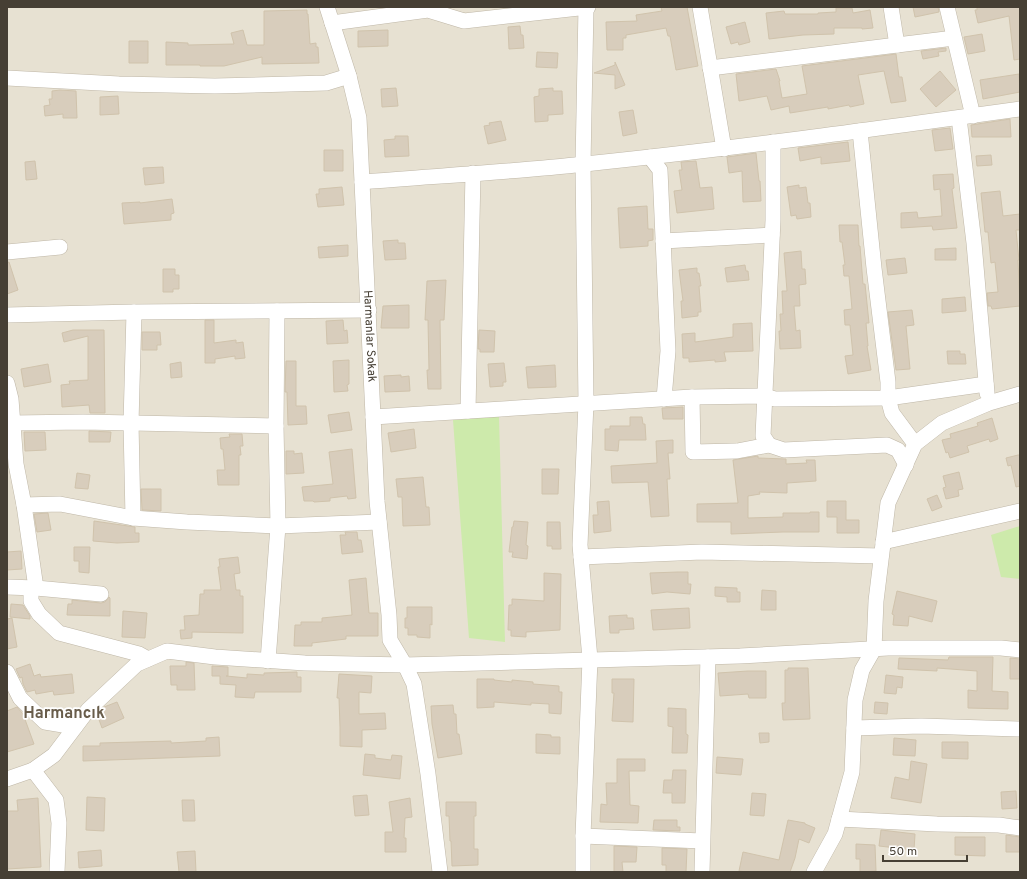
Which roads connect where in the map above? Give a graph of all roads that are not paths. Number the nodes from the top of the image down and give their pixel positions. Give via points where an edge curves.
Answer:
1 (327, 7) edge
2 (586, 7) edge
3 (700, 7) edge
4 (891, 7) edge
5 (947, 7) edge
6 (437, 10) edge
7 (332, 23) junction
8 (954, 38) junction
9 (897, 45) junction
10 (710, 68) junction
11 (349, 76) junction
12 (7, 78) edge
13 (1020, 109) edge
14 (966, 117) junction
15 (860, 131) junction
16 (773, 142) junction
17 (724, 149) junction
18 (650, 157) junction
19 (583, 164) junction
20 (473, 173) junction
21 (362, 182) junction
22 (772, 235) junction
23 (663, 241) junction
24 (60, 247) dead end
25 (7, 252) edge
26 (369, 310) junction
27 (277, 311) junction
28 (134, 312) junction
29 (7, 315) edge
30 (7, 383) edge
31 (986, 384) junction
32 (1020, 394) edge
33 (764, 396) junction
34 (692, 397) junction
35 (888, 398) junction
36 (664, 399) junction
37 (586, 403) junction
38 (989, 403) junction
39 (468, 411) junction
40 (373, 417) junction
41 (13, 423) junction
42 (131, 423) junction
43 (276, 426) junction
44 (915, 444) junction
45 (769, 445) junction
46 (906, 465) junction
47 (13, 482) edge
48 (24, 505) junction
49 (1020, 511) edge
50 (133, 518) junction
51 (379, 522) junction
52 (278, 526) junction
53 (882, 549) junction
54 (581, 557) junction
55 (7, 587) edge
56 (33, 588) junction
57 (101, 594) dead end
58 (874, 648) junction
59 (1020, 650) edge
60 (708, 657) junction
61 (148, 659) junction
62 (590, 659) junction
63 (268, 661) junction
64 (406, 665) junction
65 (8, 677) edge
66 (75, 728) junction
67 (854, 728) junction
68 (1020, 729) edge
69 (33, 770) junction
70 (7, 779) edge
71 (839, 819) junction
72 (1020, 828) edge
73 (583, 836) junction
74 (702, 841) junction
75 (57, 872) edge
76 (440, 872) edge
77 (583, 872) edge
78 (702, 872) edge
79 (814, 872) edge

1 - 7 street, Harmanlar Sokak
2 - 6 street via 464,21
2 - 19 street
3 - 10 street
4 - 9 street
5 - 8 street
6 - 7 street
7 - 11 street, Harmanlar Sokak
8 - 9 street
8 - 14 street
9 - 10 street
10 - 17 street
11 - 12 street via 326,83 215,86
11 - 21 street, Harmanlar Sokak via 359,118
13 - 14 street
14 - 15 street
14 - 31 street
15 - 16 street
15 - 35 street
16 - 17 street
16 - 22 street
17 - 18 street
18 - 19 street
18 - 23 street via 660,170
19 - 20 street
19 - 37 street
20 - 21 street
20 - 39 street
21 - 26 street, Harmanlar Sokak
22 - 23 street
22 - 33 street
23 - 36 street via 668,351
24 - 25 street
26 - 27 street
26 - 40 street, Harmanlar Sokak
27 - 28 street
27 - 43 street
28 - 29 street
28 - 42 street
30 - 41 street
31 - 35 street
31 - 38 street
32 - 38 street
33 - 34 street
33 - 35 street via 775,399
33 - 45 street via 762,436
34 - 36 street
34 - 45 street via 693,452 737,451
35 - 44 street via 892,413
36 - 37 street
37 - 39 street
37 - 54 street
38 - 44 street via 942,423
39 - 40 street
40 - 51 street, Harmanlar Sokak
41 - 42 street
41 - 47 street via 16,464
42 - 43 street
42 - 50 street
43 - 52 street
44 - 46 street
45 - 46 street via 784,450 887,445 898,450
46 - 53 street via 888,503
47 - 48 street
48 - 50 street via 60,504
48 - 56 street
49 - 53 street
50 - 52 street
51 - 52 street
51 - 64 street, Harmanlar Sokak via 390,640
52 - 63 street
53 - 54 street
53 - 58 street
54 - 62 street
55 - 56 street
56 - 57 street
56 - 61 street via 31,601 39,614 60,633 139,654
58 - 59 street
58 - 60 street
58 - 67 street via 862,670 855,700
60 - 62 street
60 - 74 street
61 - 63 street via 168,651
61 - 66 street via 137,664 88,710
62 - 64 street
62 - 73 street
63 - 64 street
64 - 76 street, Harmanlar Sokak via 414,684
65 - 66 street via 20,698 45,722
66 - 69 street via 54,755
67 - 68 street via 921,726
67 - 71 street via 852,772
69 - 70 street
69 - 75 street via 56,800 59,823
71 - 72 street
71 - 79 street via 835,834
73 - 74 street
73 - 77 street
74 - 78 street

